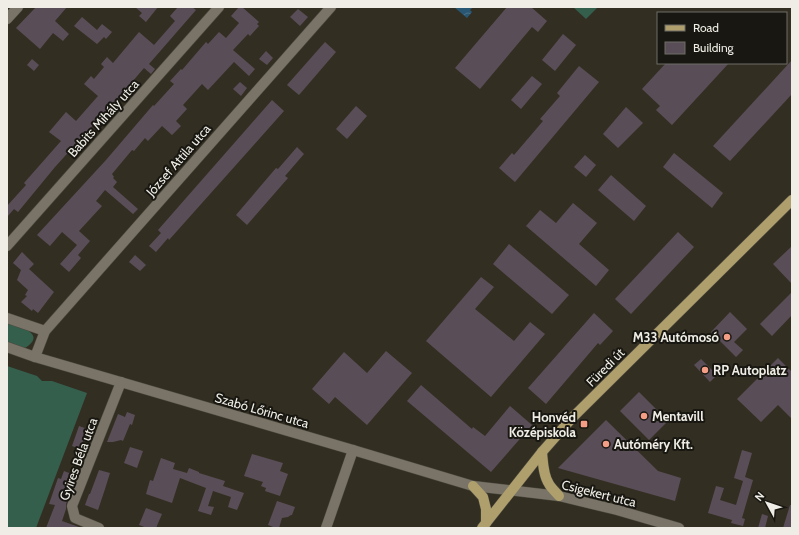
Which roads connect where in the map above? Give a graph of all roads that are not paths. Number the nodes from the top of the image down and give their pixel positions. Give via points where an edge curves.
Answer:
1 (18, 7) edge
2 (331, 7) edge
3 (216, 8) edge
4 (7, 19) edge
5 (792, 200) edge
6 (7, 246) edge
7 (7, 318) edge
8 (45, 331) junction
9 (7, 347) edge
10 (35, 357) junction
11 (121, 382) junction
12 (353, 450) junction
13 (542, 452) junction
14 (473, 486) junction
15 (512, 491) junction
16 (559, 496) junction
17 (87, 526) edge
18 (484, 526) edge
19 (99, 528) edge
20 (326, 528) edge
21 (679, 528) edge

1 - 4 street
2 - 8 street, József Attila utca
3 - 6 street, Babits Mihály utca
5 - 13 main road, Füredi út via 572,418
7 - 8 street
8 - 10 street
9 - 10 street, Szabó Lőrinc utca
10 - 11 street, Szabó Lőrinc utca
11 - 12 street, Szabó Lőrinc utca
11 - 17 street, Gyires Béla utca via 72,506 75,518
12 - 14 street, Szabó Lőrinc utca
12 - 20 street
13 - 15 main road, Füredi út
13 - 16 main road via 546,478
14 - 15 street, Szabó Lőrinc utca
14 - 18 main road via 483,497 486,510
15 - 16 street, Csigekert utca
15 - 18 main road, Füredi út
16 - 21 street, Csigekert utca
17 - 19 street, Gyires Béla utca

